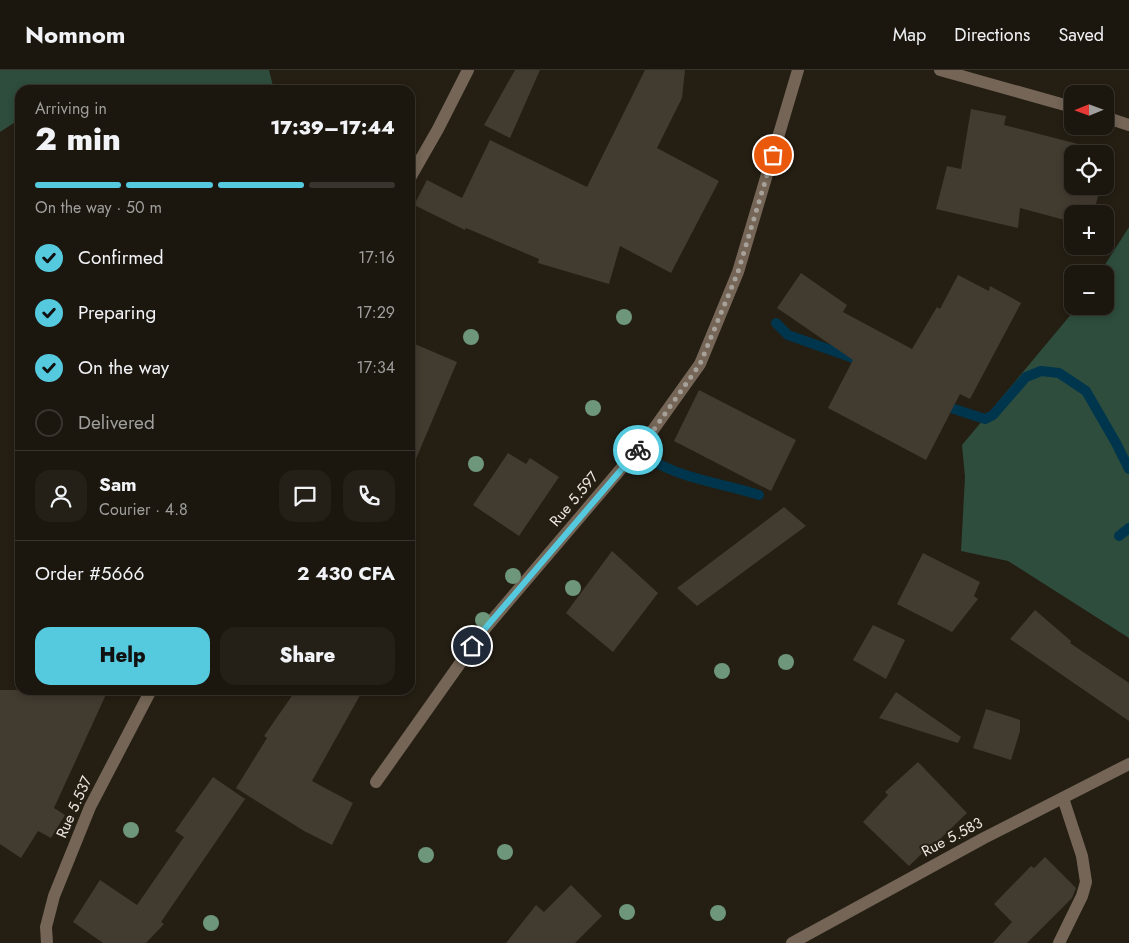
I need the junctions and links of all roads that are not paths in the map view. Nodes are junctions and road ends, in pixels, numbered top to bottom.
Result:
1 (468, 70) edge
2 (798, 70) edge
3 (940, 70) edge
4 (1064, 105) edge
5 (1114, 120) edge
6 (1129, 125) edge
7 (415, 169) edge
8 (147, 695) edge
9 (1129, 764) edge
10 (376, 782) dead end
11 (1062, 798) junction
12 (46, 943) edge
13 (792, 943) edge
14 (1059, 943) edge

1 - 7 street
2 - 10 street, Rue 5.597
3 - 4 street
5 - 6 street
8 - 12 street, Rue 5.537
9 - 11 street, Rue 5.583
11 - 13 street, Rue 5.583
11 - 14 street

